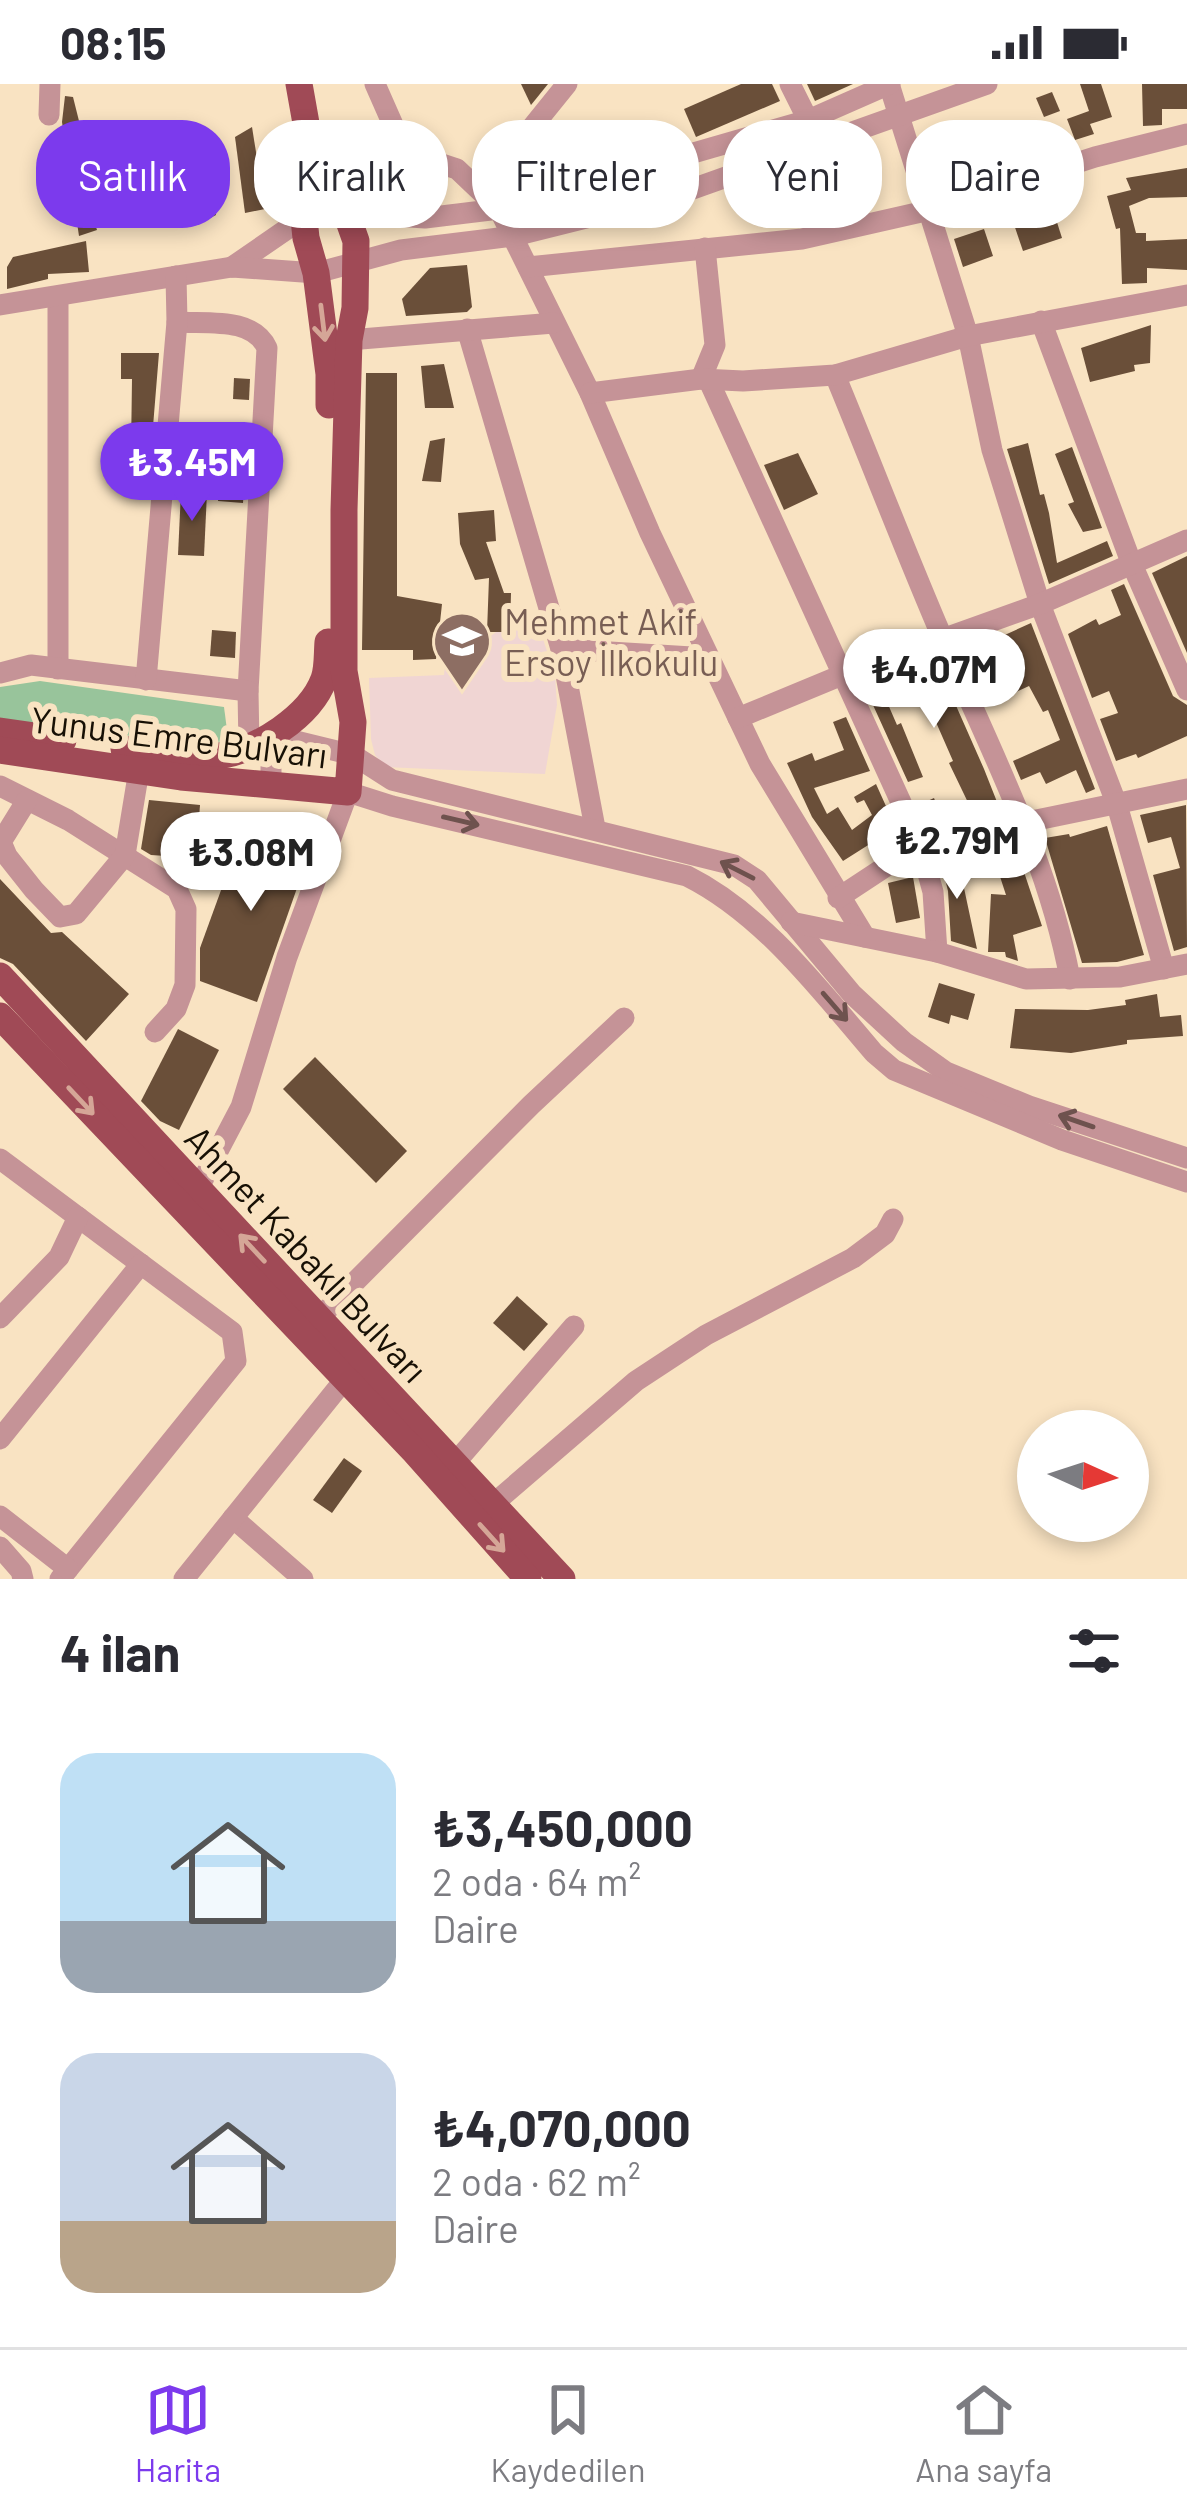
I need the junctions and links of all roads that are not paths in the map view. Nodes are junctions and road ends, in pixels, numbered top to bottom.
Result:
1 (50, 84) edge
2 (283, 84) edge
3 (299, 84) edge
4 (375, 84) edge
5 (567, 84) edge
6 (790, 84) edge
7 (890, 84) edge
8 (988, 84) edge
9 (50, 115) dead end
10 (902, 117) junction
11 (808, 119) junction
12 (291, 120) edge
13 (305, 120) edge
14 (538, 120) edge
15 (906, 130) edge
16 (1187, 134) edge
17 (699, 151) edge
18 (1084, 161) edge
19 (472, 183) edge
20 (906, 215) edge
21 (289, 228) edge
22 (306, 228) edge
23 (351, 228) edge
24 (510, 228) edge
25 (935, 228) edge
26 (514, 236) junction
27 (705, 248) junction
28 (354, 265) junction
29 (232, 267) junction
30 (528, 267) junction
31 (316, 273) junction
32 (176, 276) junction
33 (1187, 295) edge
34 (58, 296) junction
35 (0, 305) edge
36 (1041, 321) junction
37 (177, 322) junction
38 (554, 323) junction
39 (466, 329) junction
40 (968, 336) junction
41 (349, 340) junction
42 (835, 375) junction
43 (705, 379) junction
44 (590, 393) junction
45 (1187, 540) edge
46 (1131, 562) junction
47 (1040, 604) junction
48 (942, 638) junction
49 (561, 649) junction
50 (708, 658) junction
51 (58, 669) junction
52 (0, 673) edge
53 (842, 675) junction
54 (146, 680) junction
55 (1187, 690) edge
56 (248, 691) junction
57 (738, 718) junction
58 (0, 731) edge
59 (260, 741) junction
60 (0, 751) edge
61 (353, 755) junction
62 (139, 770) junction
63 (271, 785) junction
64 (1, 786) edge
65 (1187, 788) edge
66 (348, 792) junction
67 (27, 800) junction
68 (1117, 805) junction
69 (1024, 821) junction
70 (595, 828) junction
71 (920, 844) junction
72 (125, 854) junction
73 (838, 898) junction
74 (791, 922) junction
75 (865, 937) junction
76 (937, 952) junction
77 (1187, 964) edge
78 (1164, 969) junction
79 (0, 976) edge
80 (1070, 979) junction
81 (0, 1016) edge
82 (624, 1018) dead end
83 (155, 1032) dead end
84 (1187, 1158) edge
85 (0, 1159) edge
86 (1187, 1182) edge
87 (197, 1189) junction
88 (78, 1217) junction
89 (893, 1219) dead end
90 (141, 1264) junction
91 (0, 1318) edge
92 (318, 1318) junction
93 (574, 1326) dead end
94 (345, 1379) junction
95 (0, 1439) edge
96 (454, 1464) junction
97 (492, 1504) junction
98 (0, 1516) edge
99 (233, 1518) junction
100 (0, 1547) edge
101 (64, 1574) edge
102 (23, 1579) edge
103 (184, 1579) edge
104 (303, 1579) edge
105 (528, 1579) edge
106 (562, 1579) edge

1 - 9 street
2 - 12 main road, Yunus Emre Bulvarı
3 - 13 main road, Yunus Emre Bulvarı
4 - 19 street
5 - 14 street
6 - 11 street
7 - 10 street
7 - 11 street
8 - 10 street
10 - 15 street
10 - 26 street
11 - 17 street
16 - 18 street
20 - 27 street
21 - 29 street
22 - 31 main road, Yunus Emre Bulvarı
23 - 28 main road, Yunus Emre Bulvarı
24 - 26 street
25 - 40 street
26 - 28 street
26 - 30 street
27 - 30 street
27 - 43 street
28 - 31 street
28 - 41 main road, Yunus Emre Bulvarı
29 - 31 street
29 - 32 street
30 - 38 street
31 -> 59 main road, Yunus Emre Bulvarı
32 - 34 street
32 - 37 street
33 - 36 street
34 - 35 street
34 - 51 street
36 - 40 street
36 - 46 street
37 - 54 street
37 - 56 street
38 - 39 street
38 - 44 street
39 - 41 street
39 - 49 street
40 - 42 street
40 - 47 street
41 - 61 main road, Yunus Emre Bulvarı
42 - 43 street
42 - 48 street
43 - 44 street
43 - 53 street
44 - 50 street
45 - 46 street
46 - 47 street
46 - 55 street
47 - 48 street
47 - 68 street
48 - 53 street
48 - 69 street
49 - 50 street
49 - 70 street
50 - 57 street
51 - 52 street
51 - 54 street
53 - 57 street
53 - 71 street
54 - 56 street
56 - 59 street
57 - 73 street
58 - 59 main road, Yunus Emre Bulvarı
59 - 61 street
59 - 63 street
60 - 62 main road, Yunus Emre Bulvarı
61 - 66 main road, Yunus Emre Bulvarı
61 - 70 street
62 - 63 main road, Yunus Emre Bulvarı
62 - 72 street
63 - 66 main road, Yunus Emre Bulvarı
64 - 67 street
65 - 68 street
66 -> 86 street
66 - 87 street
67 - 72 street
67 - 72 street
68 - 69 street
68 - 78 street
69 - 71 street
69 - 80 street
74 -> 70 street
71 - 73 street
71 - 76 street
72 - 83 street
73 - 75 street
74 - 75 street
84 -> 74 street
75 - 76 street
76 - 80 street
77 - 78 street
78 - 80 street
79 - 87 main road, Ahmet Kabaklı Bulvarı
81 -> 94 main road, Ahmet Kabaklı Bulvarı
82 - 92 street
85 - 88 street
92 -> 87 main road, Ahmet Kabaklı Bulvarı
88 - 90 street
88 - 91 street
89 - 97 street
90 - 95 street
90 - 101 street
92 - 96 main road, Ahmet Kabaklı Bulvarı
93 - 96 street
94 - 99 street
94 -> 105 main road, Ahmet Kabaklı Bulvarı
96 - 97 main road, Ahmet Kabaklı Bulvarı
97 - 106 main road, Ahmet Kabaklı Bulvarı
98 - 101 street
99 - 103 street
99 - 104 street
100 - 102 street

